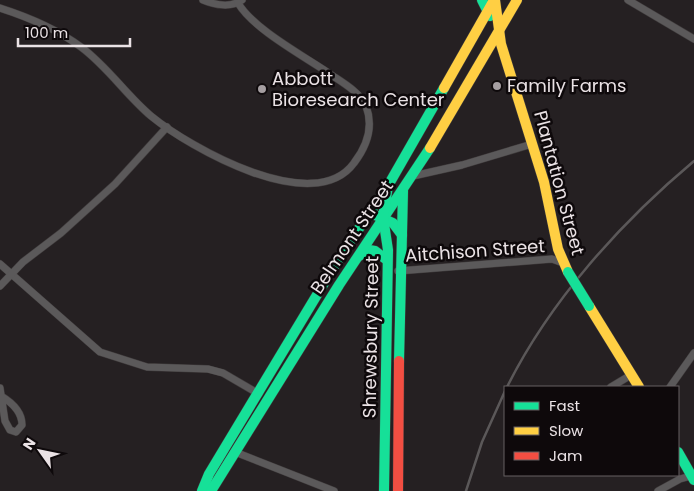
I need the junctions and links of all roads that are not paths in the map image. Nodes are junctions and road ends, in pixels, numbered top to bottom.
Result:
1 (203, 0) edge
2 (482, 0) edge
3 (494, 0) edge
4 (517, 0) edge
5 (628, 0) edge
6 (240, 1) edge
7 (0, 8) edge
8 (487, 11) junction
9 (498, 30) junction
10 (694, 40) edge
11 (167, 127) junction
12 (532, 144) junction
13 (413, 176) junction
14 (389, 184) junction
15 (403, 191) junction
16 (367, 215) junction
17 (383, 217) junction
18 (402, 235) junction
19 (357, 258) junction
20 (0, 264) edge
21 (387, 265) junction
22 (566, 267) junction
23 (400, 271) junction
24 (11, 274) junction
25 (0, 286) edge
26 (694, 353) edge
27 (631, 375) junction
28 (613, 386) edge
29 (638, 386) edge
30 (671, 386) edge
31 (1, 392) edge
32 (257, 393) junction
33 (267, 400) junction
34 (235, 452) junction
35 (679, 454) edge
36 (693, 477) edge
37 (202, 491) edge
38 (212, 491) edge
39 (334, 491) edge
40 (384, 491) edge
41 (398, 491) edge
42 (658, 491) edge

1 - 6 street
2 - 8 main road, Plantation Street
3 - 8 main road, Belmont Street
3 - 9 main road, Plantation Street
4 - 9 main road, Belmont Street
5 - 10 street
6 - 11 street
7 - 11 street
8 - 9 main road, Plantation Street
8 - 14 main road, Belmont Street
9 - 12 main road, Plantation Street
9 - 13 main road, Belmont Street
11 - 24 street
12 - 13 street
12 - 22 main road, Plantation Street
13 - 15 main road, Belmont Street
14 - 16 main road, Belmont Street
14 - 17 main road, Shrewsbury Street
15 - 17 main road, Belmont Street
15 - 18 main road, Shrewsbury Street
16 - 17 main road
16 - 32 main road, Belmont Street
17 - 18 main road
17 - 19 main road, Belmont Street
17 - 21 main road, Shrewsbury Street
18 - 23 main road, Shrewsbury Street
19 - 21 main road
19 - 33 main road, Belmont Street
20 - 24 street
21 - 23 street, Aitchison Street
21 - 40 main road, Shrewsbury Street
22 - 23 street, Aitchison Street
22 - 27 main road, Plantation Street, bridge
23 - 41 main road, Shrewsbury Street
24 - 25 street
24 - 32 street
26 - 30 street
27 - 28 street
27 - 29 main road, Plantation Street
31 - 31 street
32 - 33 street
32 - 37 main road, Belmont Street
33 - 34 main road, Belmont Street
34 - 38 main road, Belmont Street
34 - 39 street
35 - 36 main road
36 - 42 street

